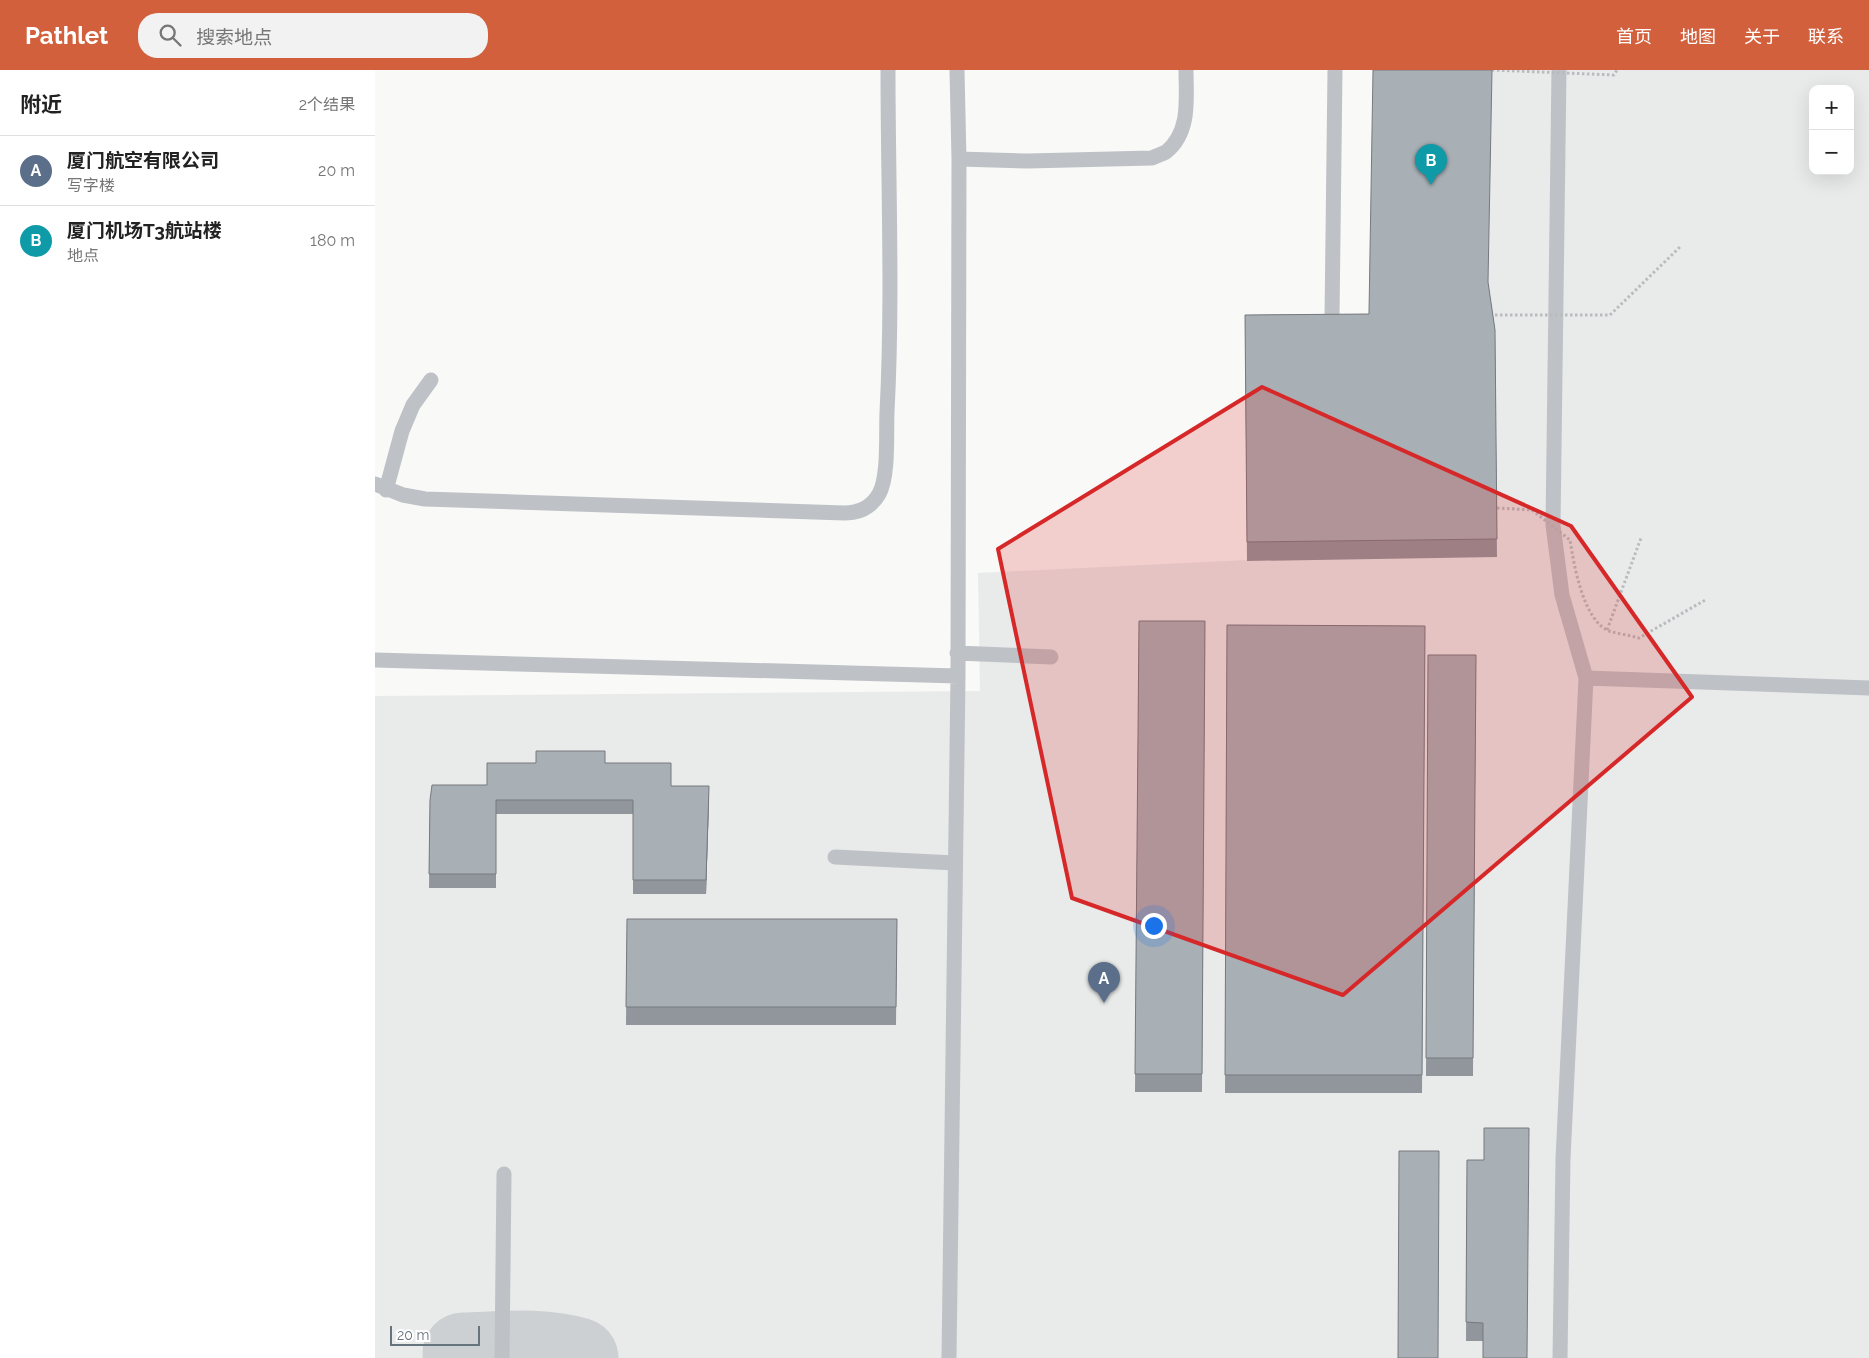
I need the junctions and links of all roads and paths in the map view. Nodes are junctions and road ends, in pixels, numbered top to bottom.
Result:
1 (888, 70) edge
2 (957, 70) edge
3 (1186, 70) edge
4 (1335, 70) edge
5 (1492, 70) edge
6 (1559, 70) edge
7 (1617, 70) edge
8 (959, 159) junction
9 (1681, 246) dead end
10 (1490, 315) edge
11 (1332, 318) edge
12 (431, 380) dead end
13 (381, 487) edge
14 (1497, 508) edge
15 (1641, 538) dead end
16 (1707, 599) dead end
17 (1607, 630) junction
18 (957, 653) junction
19 (1051, 657) dead end
20 (375, 660) edge
21 (958, 676) junction
22 (1585, 678) junction
23 (1869, 688) edge
24 (835, 857) dead end
25 (955, 863) junction
26 (504, 1174) dead end
27 (503, 1358) edge
28 (949, 1358) edge
29 (1560, 1358) edge

1 - 13 lane
2 - 8 lane
3 - 8 lane
4 - 11 lane
5 - 7 path, bridge
6 - 22 lane
8 - 18 lane
9 - 10 path, bridge
12 - 13 lane
14 - 17 path, bridge
15 - 17 path
16 - 17 path, bridge
18 - 19 lane
18 - 21 lane
20 - 21 lane
21 - 25 lane
22 - 23 lane
22 - 29 lane
24 - 25 lane
25 - 28 lane
26 - 27 lane

